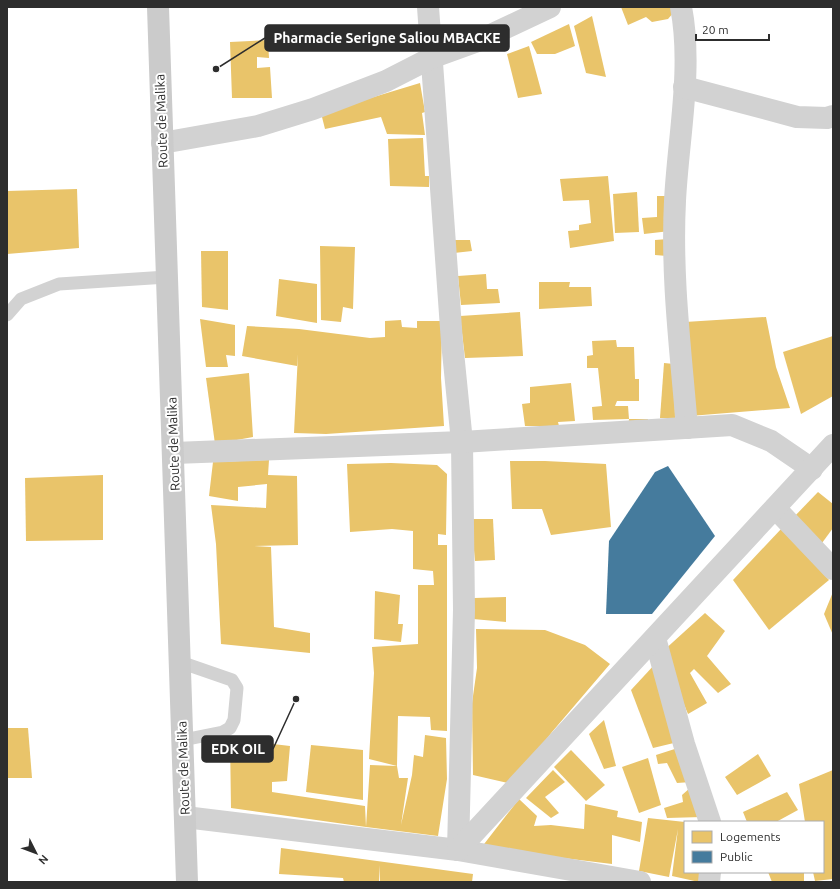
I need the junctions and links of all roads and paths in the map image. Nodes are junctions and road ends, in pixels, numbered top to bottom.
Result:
1 (158, 7) edge
2 (428, 7) edge
3 (550, 7) edge
4 (681, 7) edge
5 (431, 58) junction
6 (684, 87) junction
7 (833, 116) edge
8 (162, 144) junction
9 (167, 277) junction
10 (7, 315) edge
11 (687, 428) junction
12 (462, 442) junction
13 (833, 445) edge
14 (174, 453) junction
15 (812, 469) junction
16 (775, 508) junction
17 (833, 569) edge
18 (655, 638) junction
19 (180, 662) junction
20 (183, 740) junction
21 (185, 818) junction
22 (710, 821) edge
23 (458, 850) junction
24 (187, 882) edge
25 (640, 882) edge

1 - 8 main road, Route de Malika
2 - 5 street
3 - 5 street
4 - 6 street
5 - 8 street
5 - 12 street
6 - 7 street
6 - 11 street
8 - 9 main road, Route de Malika
9 - 10 lane
9 - 14 main road, Route de Malika
11 - 12 street
11 - 15 street
12 - 14 street
12 - 23 street
13 - 15 street
14 - 19 main road, Route de Malika
15 - 16 street
16 - 17 street
16 - 18 street
18 - 22 street
18 - 23 street
19 - 20 main road, Route de Malika
19 - 20 lane
20 - 21 main road, Route de Malika
21 - 23 street
21 - 24 main road, Route de Malika
23 - 25 street

